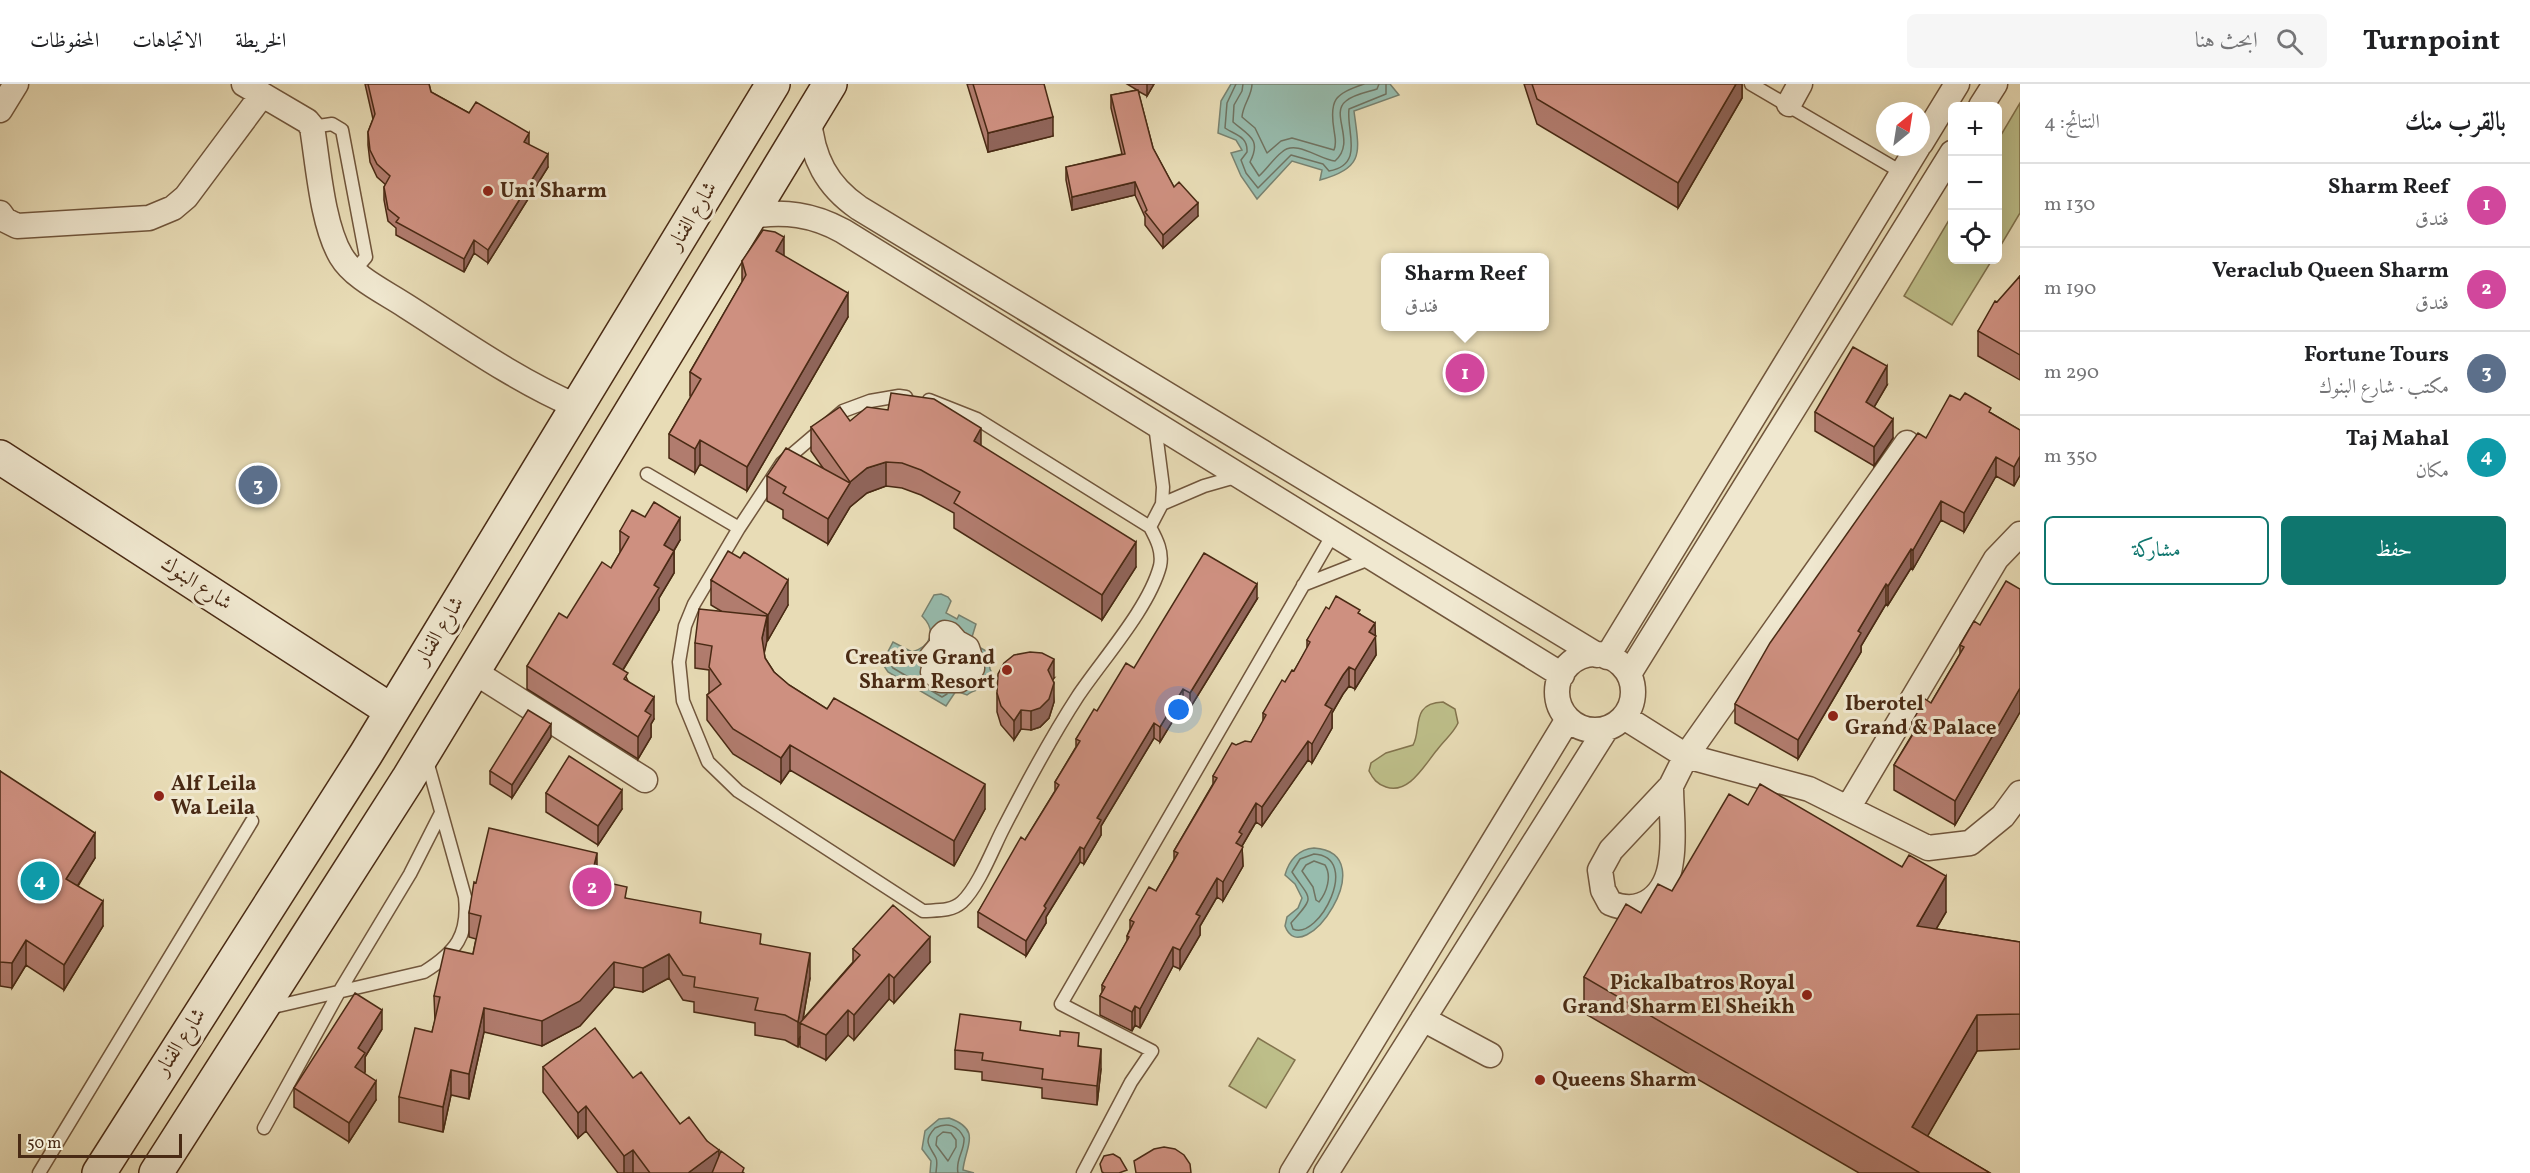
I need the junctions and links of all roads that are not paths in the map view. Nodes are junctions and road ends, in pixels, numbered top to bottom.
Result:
1 (16, 84) edge
2 (773, 84) edge
3 (830, 84) edge
4 (1751, 84) edge
5 (1957, 84) edge
6 (1995, 84) edge
7 (253, 90) edge
8 (1794, 94) edge
9 (1984, 102) edge
10 (0, 110) edge
11 (809, 118) junction
12 (1930, 128) edge
13 (1913, 156) edge
14 (1951, 156) edge
15 (1903, 173) junction
16 (750, 216) junction
17 (2, 220) edge
18 (576, 406) junction
19 (1155, 424) junction
20 (1907, 443) dead end
21 (0, 457) edge
22 (647, 474) dead end
23 (1239, 476) junction
24 (1162, 504) junction
25 (1150, 527) junction
26 (739, 528) junction
27 (1333, 534) junction
28 (2020, 534) edge
29 (1372, 558) junction
30 (1303, 585) junction
31 (1602, 656) junction
32 (473, 671) junction
33 (1629, 674) junction
34 (1562, 675) junction
35 (392, 711) junction
36 (1568, 718) junction
37 (1615, 723) junction
38 (426, 749) junction
39 (1686, 756) junction
40 (645, 780) dead end
41 (1671, 786) junction
42 (2020, 793) edge
43 (1848, 808) junction
44 (441, 813) junction
45 (252, 821) dead end
46 (339, 992) junction
47 (262, 1009) junction
48 (1423, 1018) junction
49 (1490, 1055) dead end
50 (264, 1128) dead end
51 (115, 1145) junction
52 (39, 1173) edge
53 (99, 1173) edge
54 (137, 1173) edge
55 (156, 1173) edge
56 (1083, 1173) edge
57 (1292, 1173) edge
58 (1326, 1173) edge

1 - 10 street
2 - 18 main road, شارع الفنار
3 - 11 main road
4 - 8 lane
5 - 12 street
6 - 9 street
7 - 17 street
7 - 18 street
8 - 15 lane
11 - 16 main road
11 - 31 street
13 - 15 street
14 - 33 street
15 - 31 street
16 - 19 street
16 - 32 main road
18 - 35 main road, شارع الفنار
19 - 23 street
19 - 24 lane
20 - 39 street
21 - 35 main road, شارع البنوك
22 - 26 lane
23 - 24 lane
23 - 27 street
24 - 25 lane
25 - 26 lane
25 - 26 lane
27 - 29 street
27 - 30 lane
28 - 43 street
29 - 30 lane
29 - 34 street
30 - 56 lane
31 - 33 street
31 - 34 street
32 - 38 main road
32 - 40 street
33 - 37 street
34 - 36 street
35 - 51 main road, شارع الفنار
36 - 37 street
36 - 57 street
37 - 39 street
37 - 48 street
38 - 44 lane
38 - 47 main road
39 - 41 street
39 - 43 street
41 - 41 street
42 - 43 street
44 - 46 lane
44 - 46 lane
45 - 52 lane
46 - 47 lane
46 - 50 lane
47 - 55 main road
48 - 49 street
48 - 58 street
51 - 53 main road, شارع الفنار
51 - 54 main road

